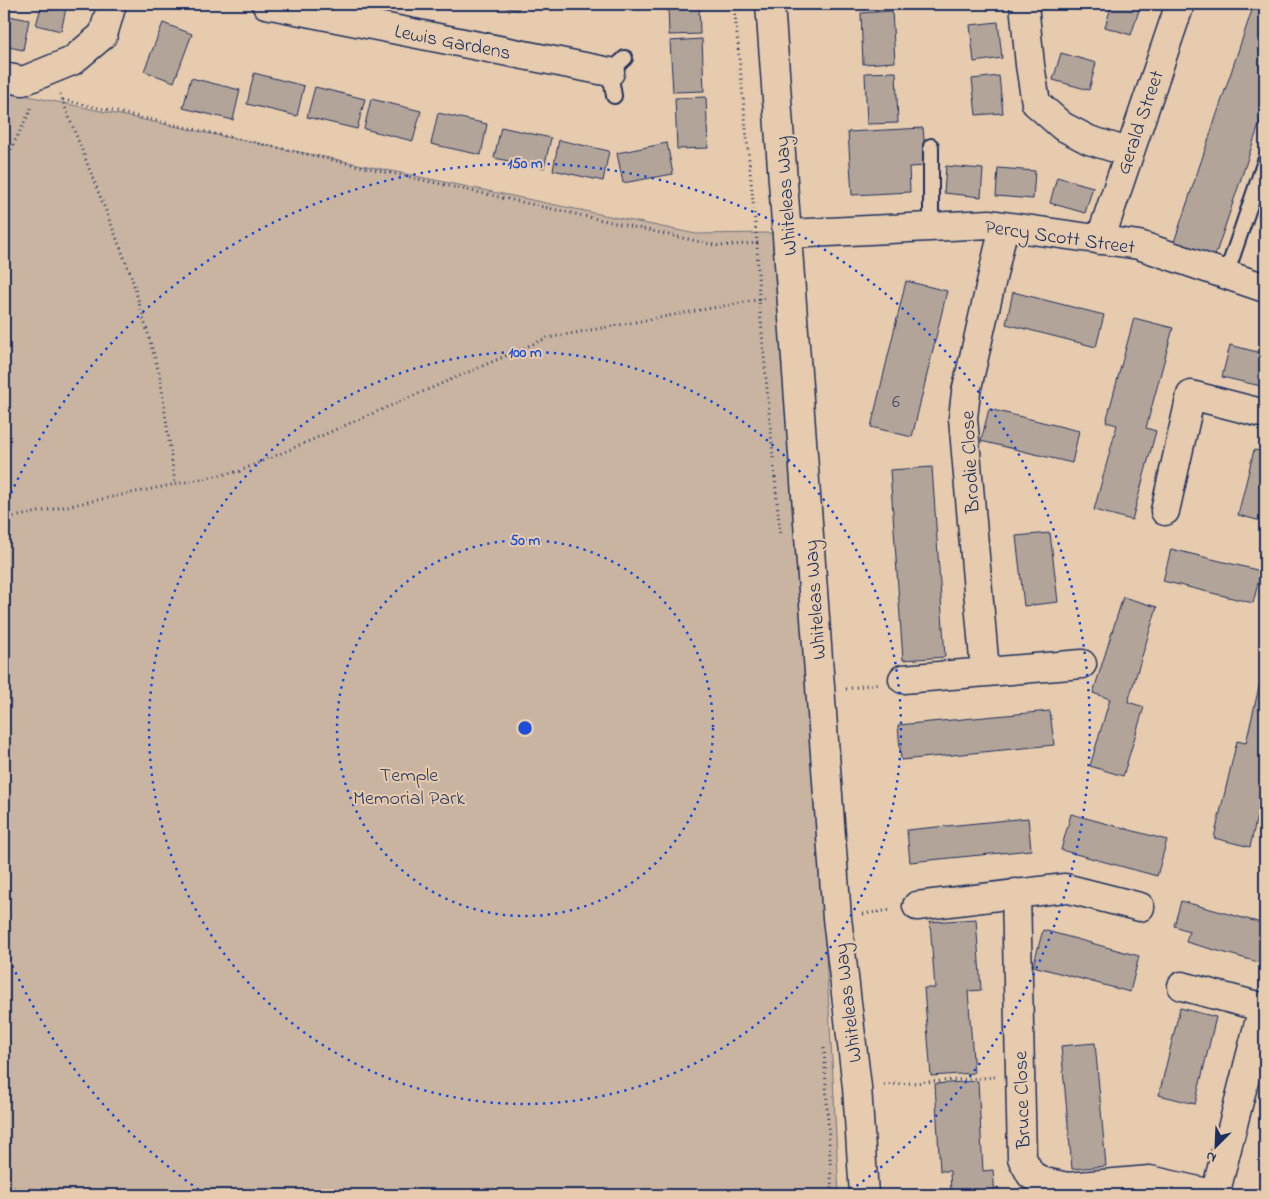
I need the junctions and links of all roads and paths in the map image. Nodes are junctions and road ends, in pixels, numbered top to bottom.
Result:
1 (112, 4) edge
2 (266, 4) edge
3 (770, 4) edge
4 (1024, 4) edge
5 (1180, 4) edge
6 (51, 70) junction
7 (616, 75) dead end
8 (4, 77) edge
9 (63, 100) junction
10 (932, 146) dead end
11 (1128, 152) junction
12 (1265, 161) edge
13 (4, 163) edge
14 (1004, 226) junction
15 (931, 227) junction
16 (788, 237) junction
17 (1100, 240) junction
18 (1226, 275) junction
19 (1265, 288) edge
20 (792, 293) junction
21 (1265, 414) edge
22 (175, 484) junction
23 (1165, 511) dead end
24 (4, 519) edge
25 (1082, 664) dead end
26 (985, 672) junction
27 (903, 678) joint
28 (821, 694) junction
29 (1016, 893) junction
30 (917, 906) joint
31 (1140, 907) dead end
32 (837, 918) junction
33 (1182, 986) dead end
34 (1264, 1007) edge
35 (1020, 1075) junction
36 (857, 1087) junction
37 (4, 1187) edge
38 (89, 1195) edge
39 (864, 1195) edge
40 (1216, 1195) edge

1 - 6 street
2 - 7 street, Lewis Gardens
3 - 16 street, Whiteleas Way
4 - 11 street
5 - 11 street, Gerald Street
6 - 8 street
6 - 9 path
6 - 13 path
9 - 16 path
9 - 22 path
10 - 15 lane
11 - 17 street, Gerald Street
12 - 18 lane
14 - 15 street, Percy Scott Street
14 - 17 street, Percy Scott Street
14 - 26 street, Brodie Close
15 - 16 street, Percy Scott Street
16 - 20 street, Whiteleas Way
17 - 18 street, Percy Scott Street
18 - 19 street, Percy Scott Street
20 - 22 path
20 - 28 street, Whiteleas Way
21 - 23 street
22 - 24 path
25 - 26 street
26 - 27 street
27 - 28 path
28 - 32 street, Whiteleas Way
29 - 30 street
29 - 31 street
29 - 35 street, Bruce Close
30 - 32 path
32 - 36 street, Whiteleas Way
33 - 34 street
34 - 40 street
35 - 36 path
35 - 40 street, Bruce Close
36 - 39 street, Whiteleas Way
37 - 38 path

